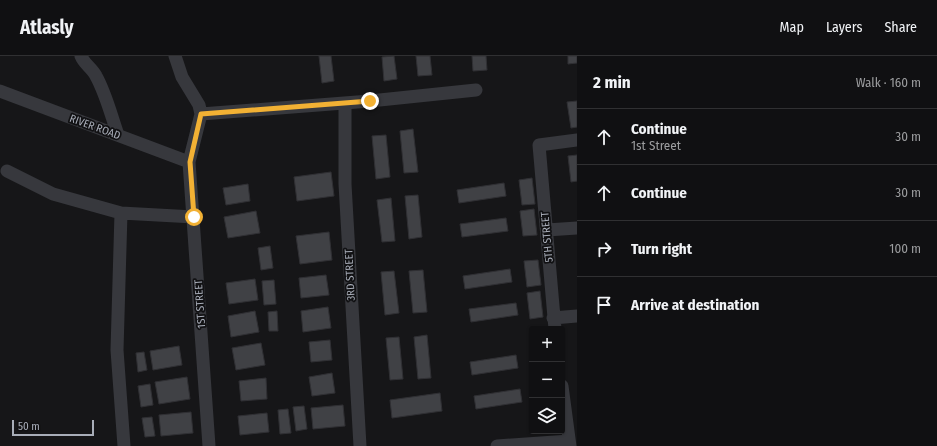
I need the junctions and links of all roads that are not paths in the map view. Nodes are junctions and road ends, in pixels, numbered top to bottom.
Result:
1 (81, 56) edge
2 (175, 56) edge
3 (476, 90) dead end
4 (0, 91) edge
5 (345, 103) junction
6 (201, 114) junction
7 (118, 135) junction
8 (577, 140) edge
9 (190, 162) junction
10 (7, 171) dead end
11 (121, 212) junction
12 (194, 217) junction
13 (577, 228) edge
14 (547, 230) junction
15 (577, 316) edge
16 (554, 323) edge
17 (563, 398) edge
18 (569, 443) edge
19 (124, 446) edge
20 (209, 446) edge
21 (360, 446) edge
22 (497, 446) edge

1 - 7 street
2 - 6 street
3 - 5 street
4 - 7 street, RIVER ROAD
5 - 6 street
5 - 21 street, 3RD STREET
6 - 9 street, 1ST STREET
7 - 9 street, RIVER ROAD
8 - 14 street, 5TH STREET
9 - 12 street, 1ST STREET
10 - 11 street
11 - 12 street
11 - 19 street
12 - 20 street, 1ST STREET
13 - 14 street
14 - 16 street, 5TH STREET
15 - 16 street
17 - 18 street
18 - 22 street

